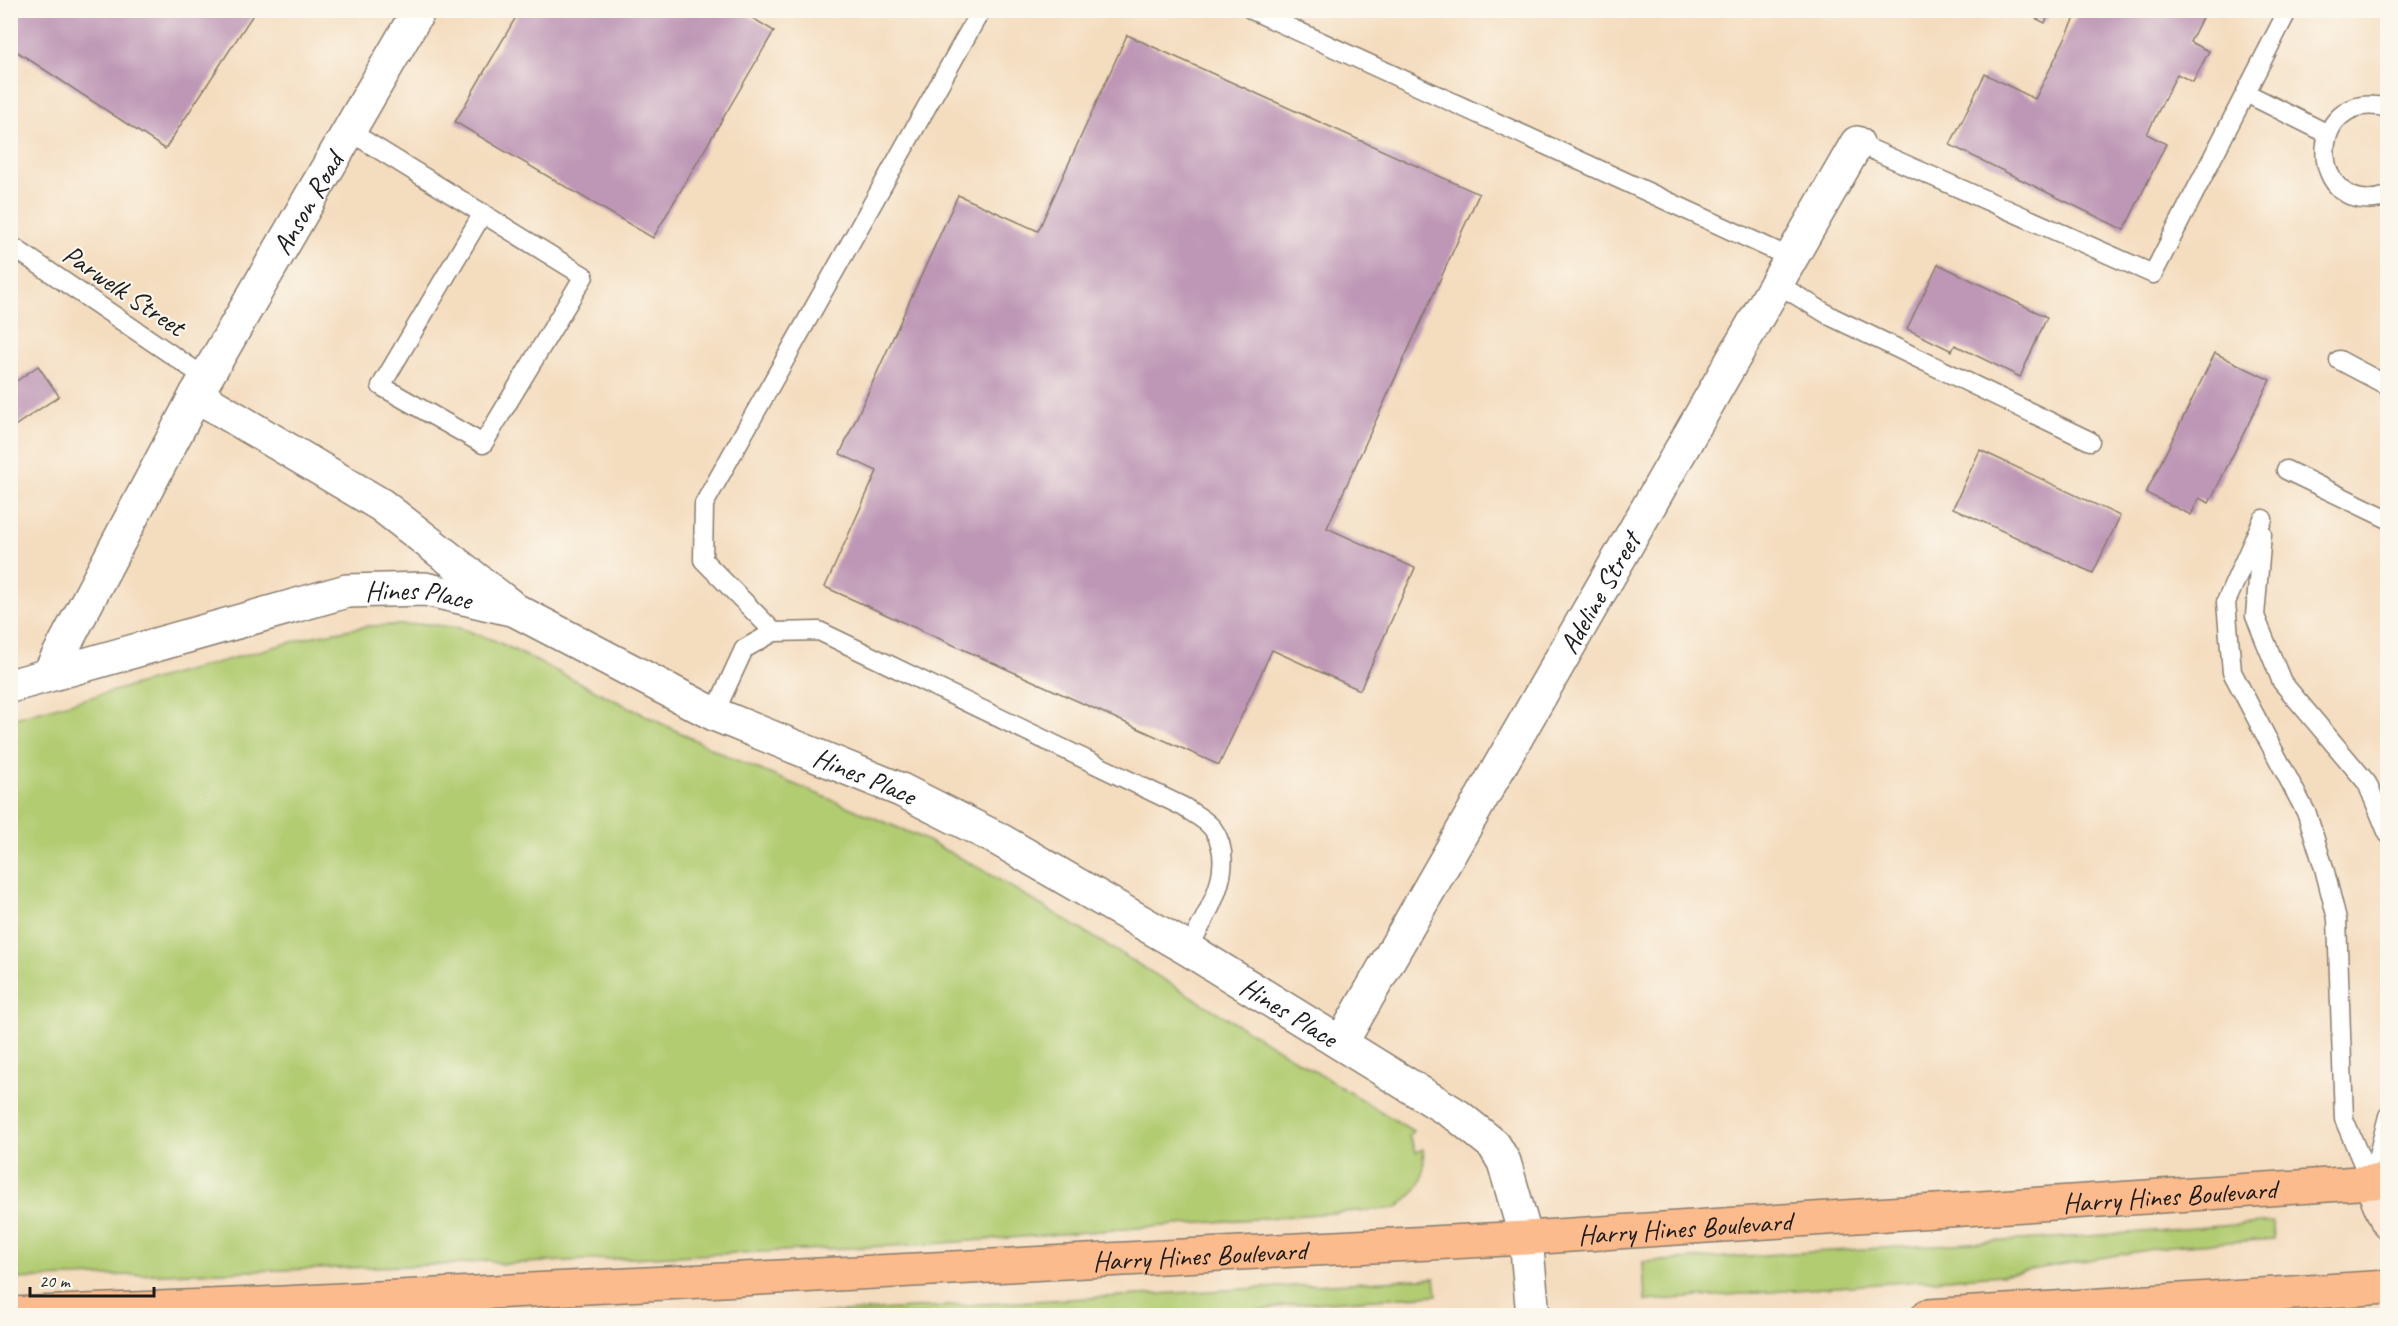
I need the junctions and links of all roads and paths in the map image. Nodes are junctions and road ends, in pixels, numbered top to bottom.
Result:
1 (419, 10) edge
2 (981, 10) edge
3 (1252, 10) edge
4 (2288, 10) edge
5 (2246, 93) junction
6 (2388, 108) edge
7 (349, 132) junction
8 (2328, 134) junction
9 (1857, 143) joint
10 (2388, 196) edge
11 (483, 213) junction
12 (10, 246) edge
13 (1784, 271) junction
14 (2339, 360) dead end
15 (2388, 386) edge
16 (201, 387) junction
17 (2090, 441) dead end
18 (2286, 470) dead end
19 (2388, 519) edge
20 (515, 610) junction
21 (774, 632) junction
22 (49, 674) junction
23 (10, 686) edge
24 (714, 714) junction
25 (2388, 834) edge
26 (1188, 949) junction
27 (1341, 1043) junction
28 (2388, 1116) edge
29 (2379, 1182) edge
30 (2388, 1223) edge
31 (1526, 1238) junction
32 (2388, 1287) edge
33 (10, 1314) edge
34 (1533, 1316) edge
35 (1928, 1316) edge

1 - 7 street, Anson Road
2 - 21 lane
3 - 13 lane
4 - 5 lane
5 - 8 lane
5 - 9 lane
6 - 8 lane
7 - 11 lane
7 - 16 street, Anson Road
8 - 10 lane
9 - 13 street, Adeline Street
11 - 11 lane
12 - 16 lane, Parwelk Street
13 - 17 lane
13 - 27 street, Adeline Street
14 - 15 lane
16 - 20 street
16 - 22 street, Anson Road
18 - 19 lane
20 - 22 street, Hines Place
20 - 24 street, Hines Place
21 - 24 lane
21 - 26 lane
22 - 23 street, Hines Place
24 - 26 street, Hines Place
25 - 29 lane
26 - 27 street, Hines Place
27 - 31 street, Hines Place
28 - 29 lane
29 - 30 street
29 - 31 main road, Harry Hines Boulevard
31 - 33 main road, Harry Hines Boulevard
31 - 34 street, Hines Place
32 - 35 main road

